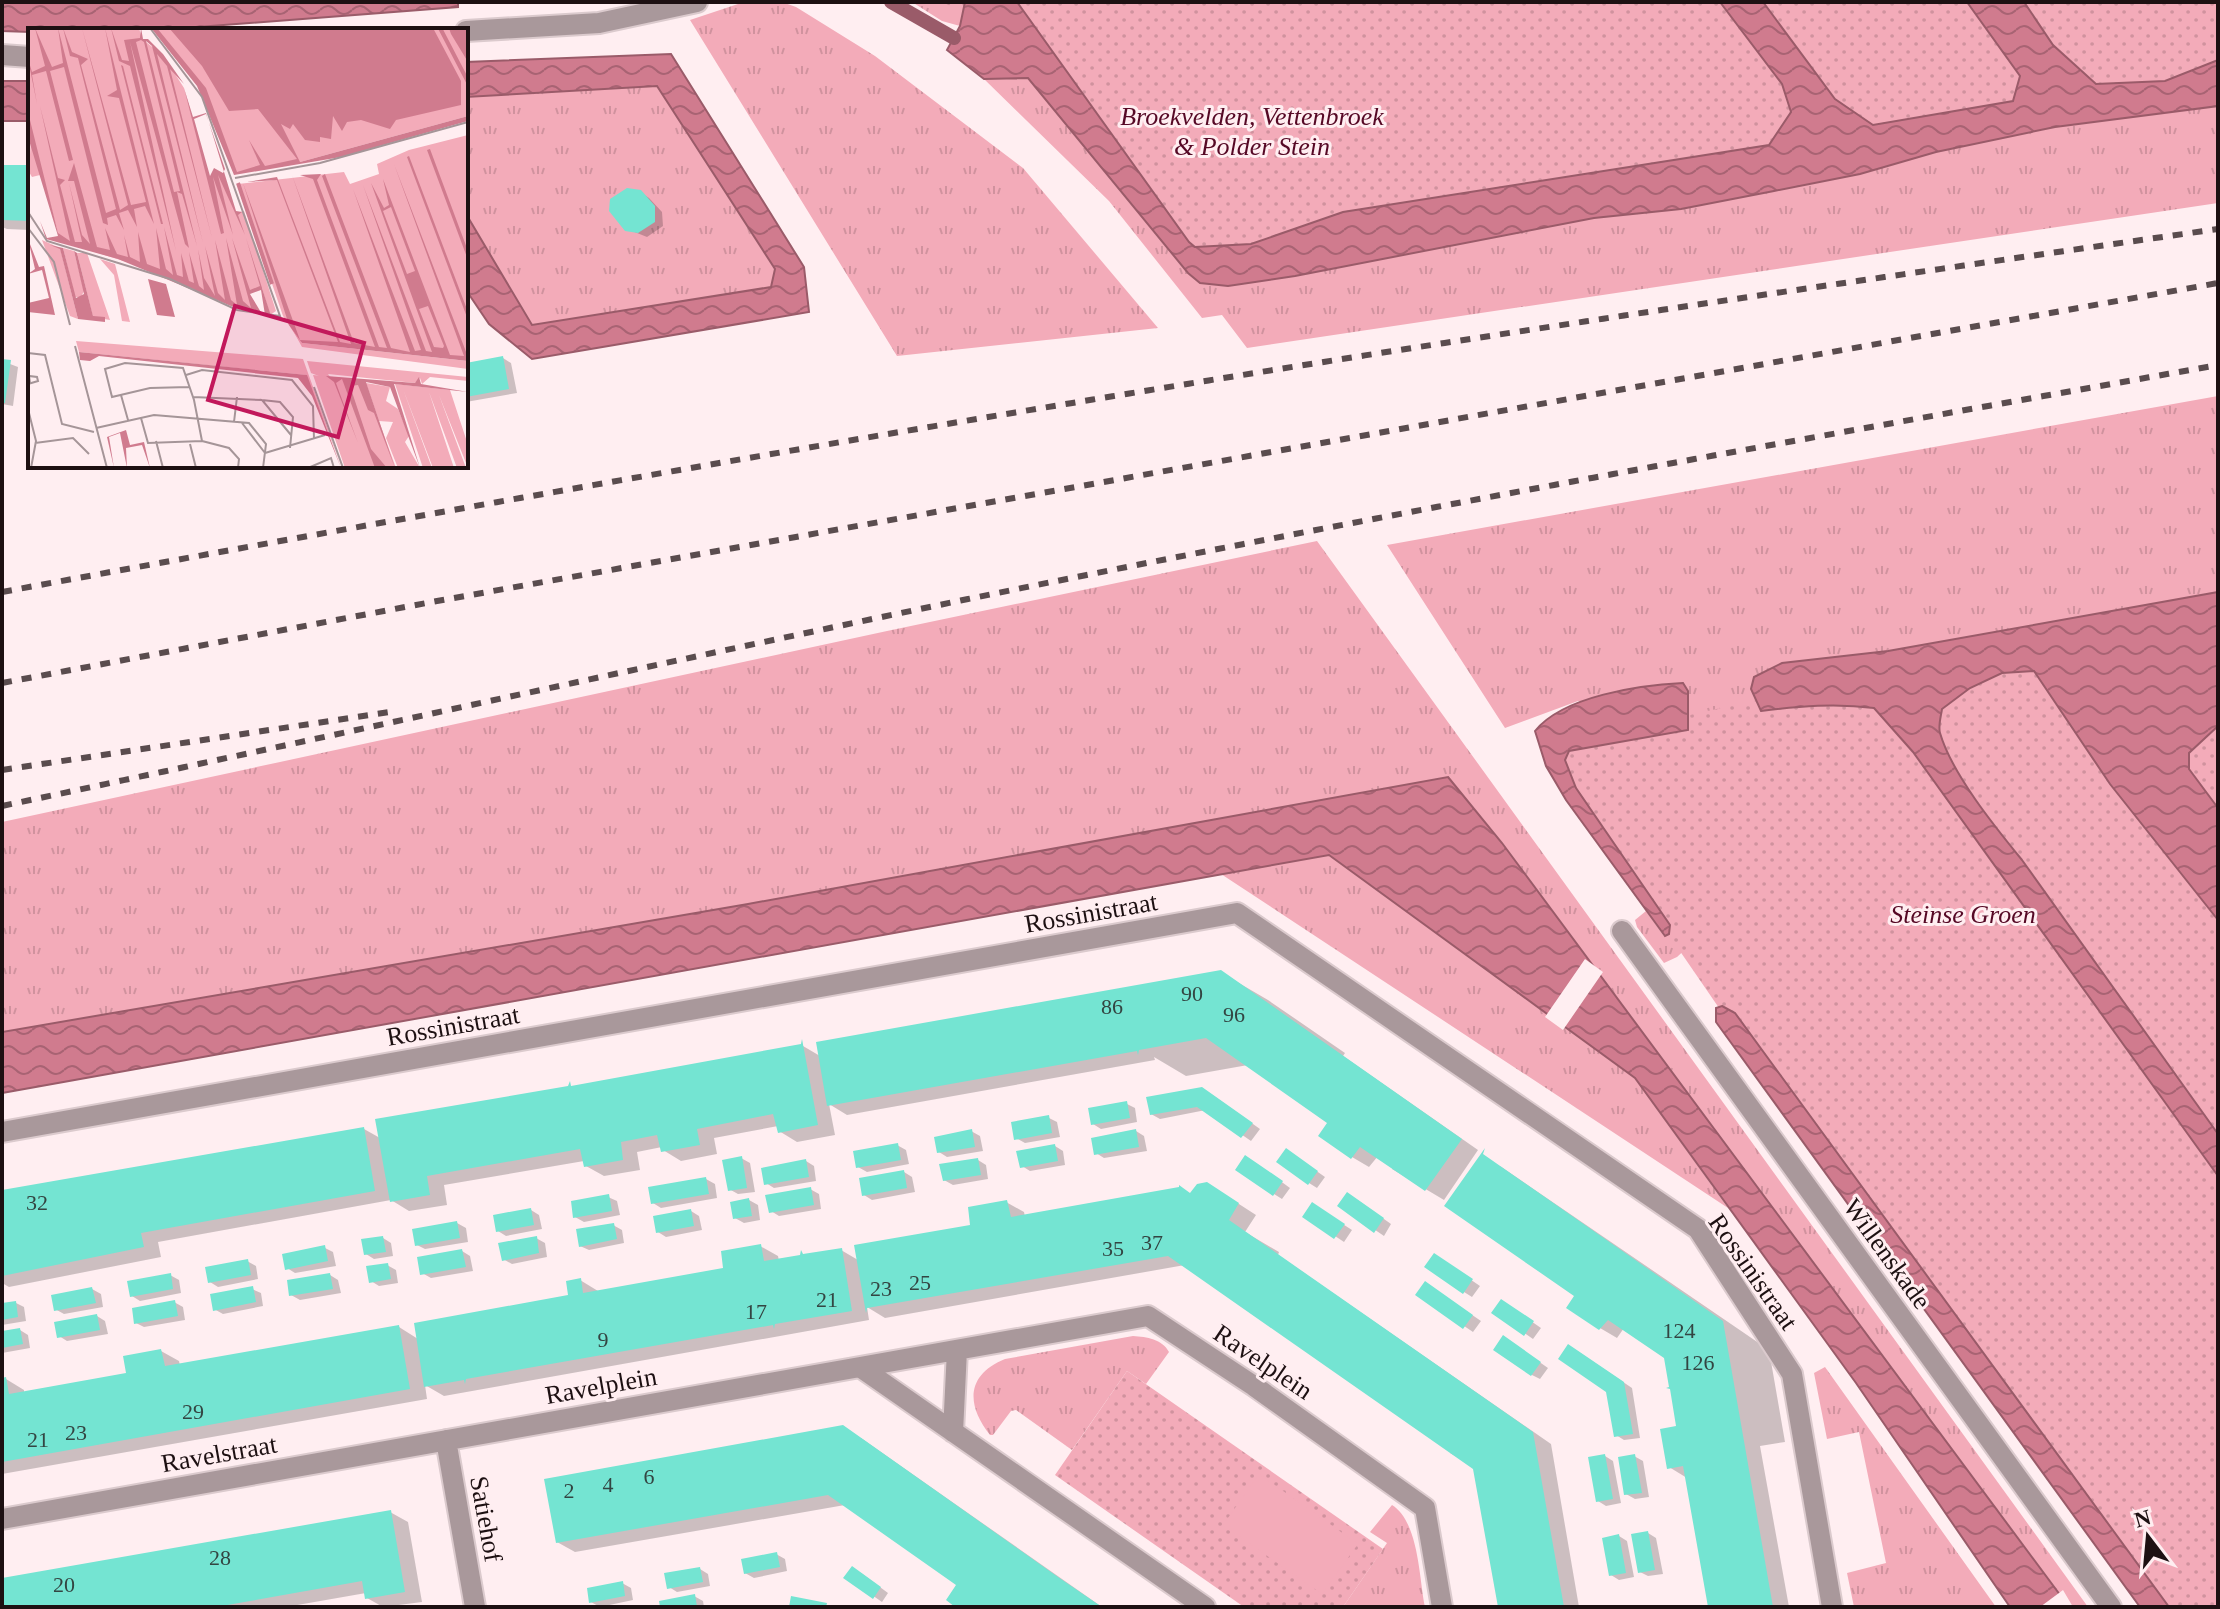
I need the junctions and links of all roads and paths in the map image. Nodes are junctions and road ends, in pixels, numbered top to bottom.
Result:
1 (697, 2) edge
2 (468, 31) edge
3 (2, 55) edge
4 (28, 57) edge
5 (1622, 931) dead end
6 (2, 1132) edge
7 (957, 1350) junction
8 (860, 1367) junction
9 (953, 1432) junction
10 (446, 1440) junction
11 (2, 1519) edge
12 (475, 1607) edge
13 (1205, 1607) edge
14 (1442, 1607) edge
15 (1832, 1607) edge
16 (2111, 1607) edge

1 - 2 street
3 - 4 street
5 - 16 street, Willenskade
6 - 15 street, Rossinistraat
7 - 8 street, Ravelplein
7 - 9 street
7 - 14 street, Ravelplein
8 - 9 street
8 - 10 street, Ravelplein
9 - 13 street
10 - 11 street, Ravelstraat
10 - 12 street, Satiehof

